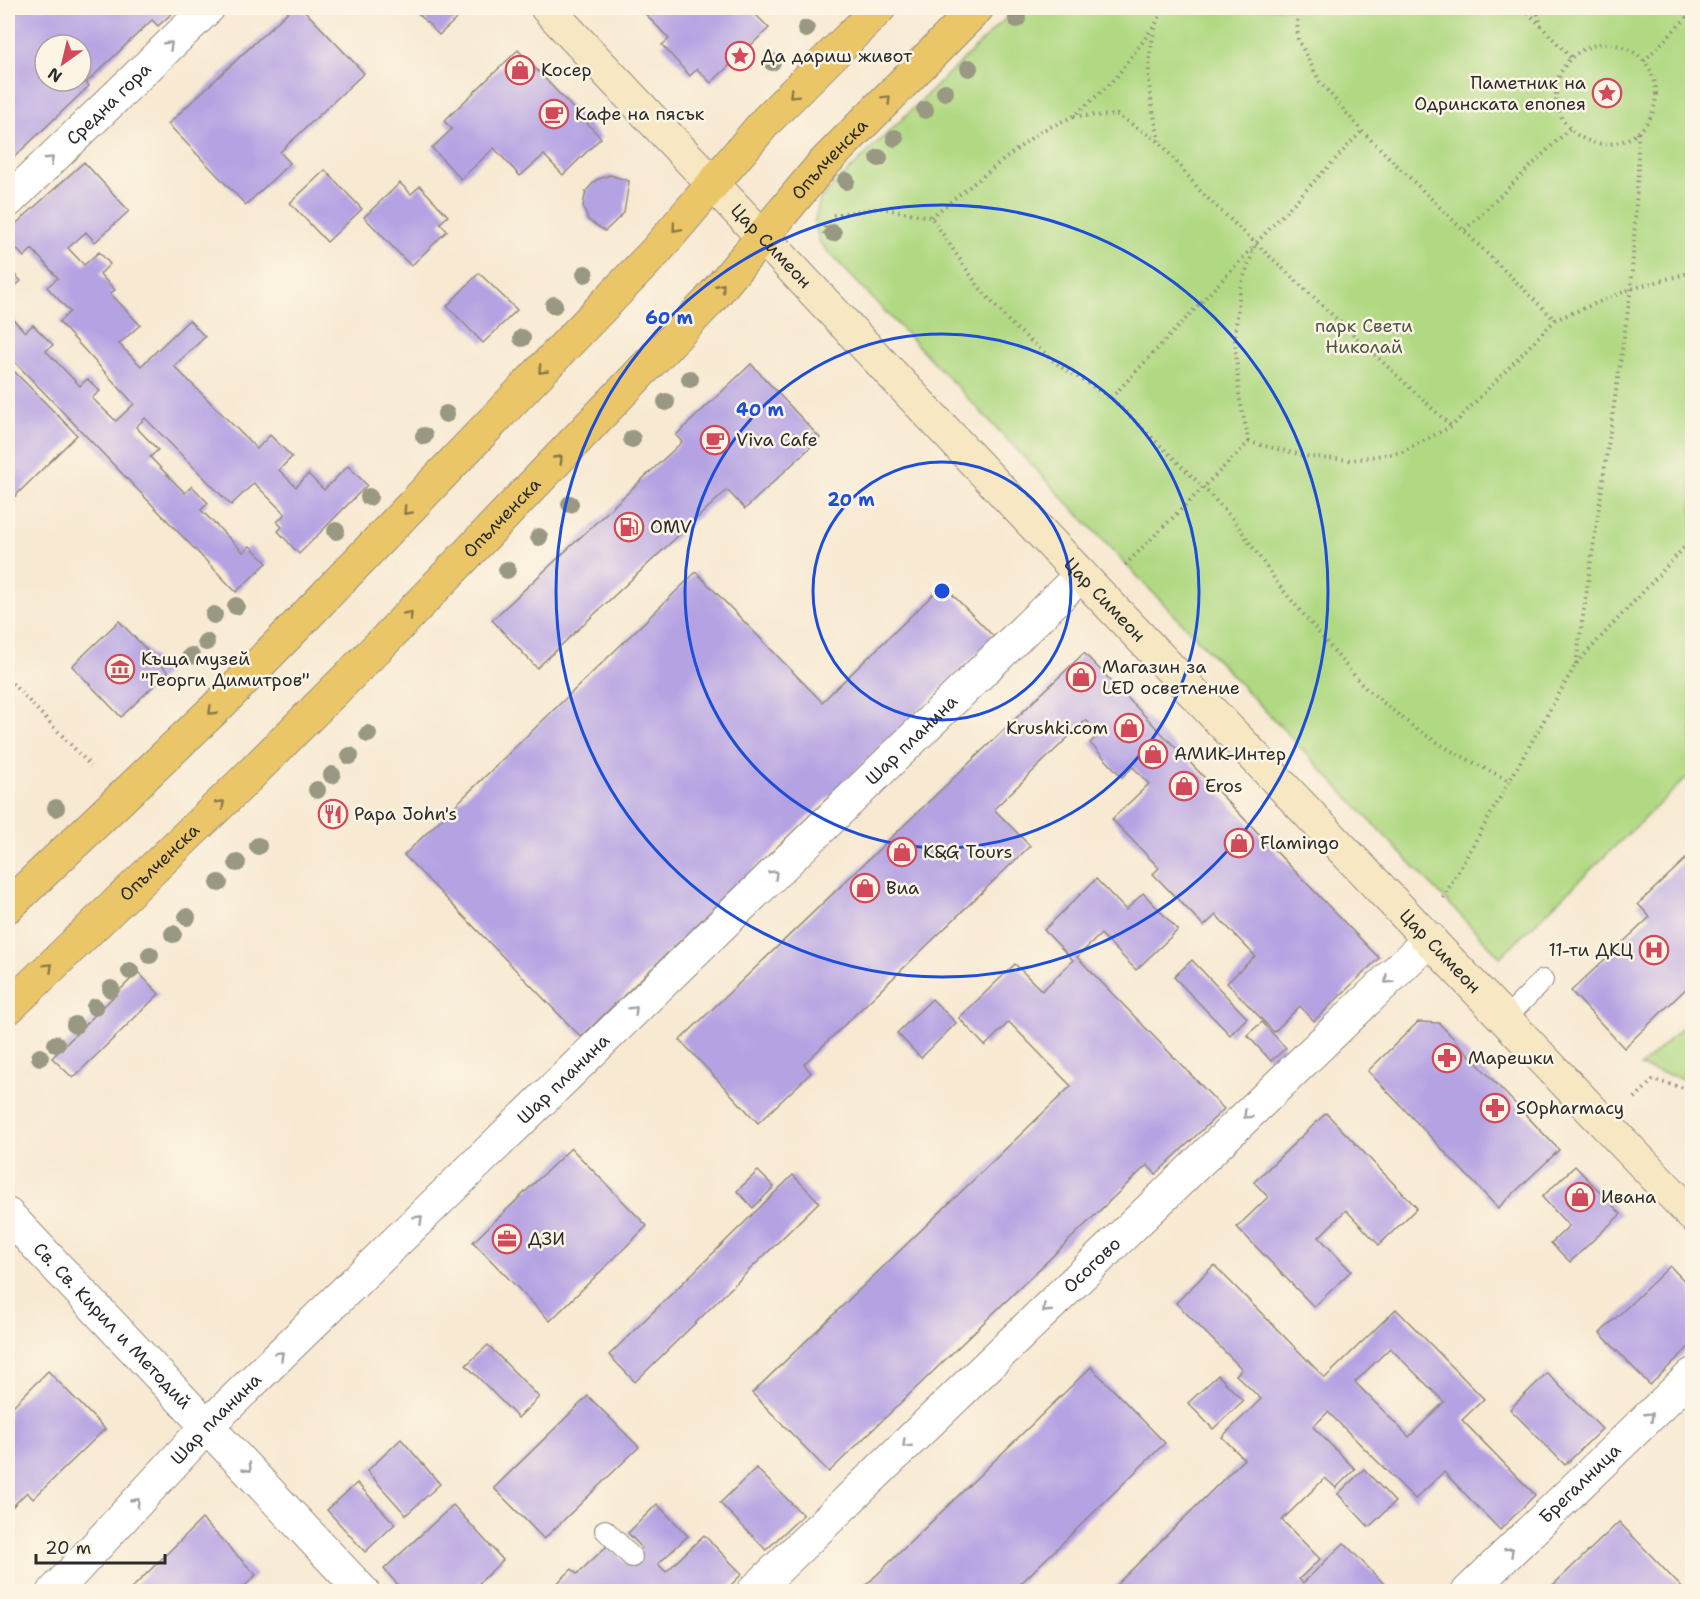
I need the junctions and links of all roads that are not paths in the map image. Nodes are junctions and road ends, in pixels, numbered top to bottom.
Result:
1 (208, 8) edge
2 (547, 8) edge
3 (879, 8) edge
4 (977, 8) edge
5 (713, 184) junction
6 (8, 201) edge
7 (763, 235) junction
8 (1081, 575) junction
9 (8, 906) edge
10 (1430, 939) junction
11 (1543, 980) dead end
12 (8, 1008) edge
13 (1505, 1019) junction
14 (8, 1215) edge
15 (1692, 1215) edge
16 (1692, 1375) edge
17 (208, 1425) junction
18 (605, 1530) dead end
19 (632, 1557) dead end
20 (54, 1592) edge
21 (363, 1592) edge
22 (753, 1592) edge
23 (1468, 1592) edge

6 -> 1 street, Средна гора
2 - 5 street, Цар Симеон
3 -> 5 main road
7 -> 4 main road, Опълченска
5 - 7 street, Цар Симеон
5 -> 9 main road
7 - 8 street, Цар Симеон
12 -> 7 main road, Опълченска
8 - 10 street, Цар Симеон
17 -> 8 street, Шар планина
10 - 13 street, Цар Симеон
10 -> 22 street, Осогово
11 - 13 lane
13 - 15 street, Цар Симеон
14 - 17 street, Св. Св. Кирил и Методий
23 -> 16 street, Брегалница
20 -> 17 street, Шар планина
17 -> 21 street, Св. Св. Кирил и Методий
18 - 19 lane

